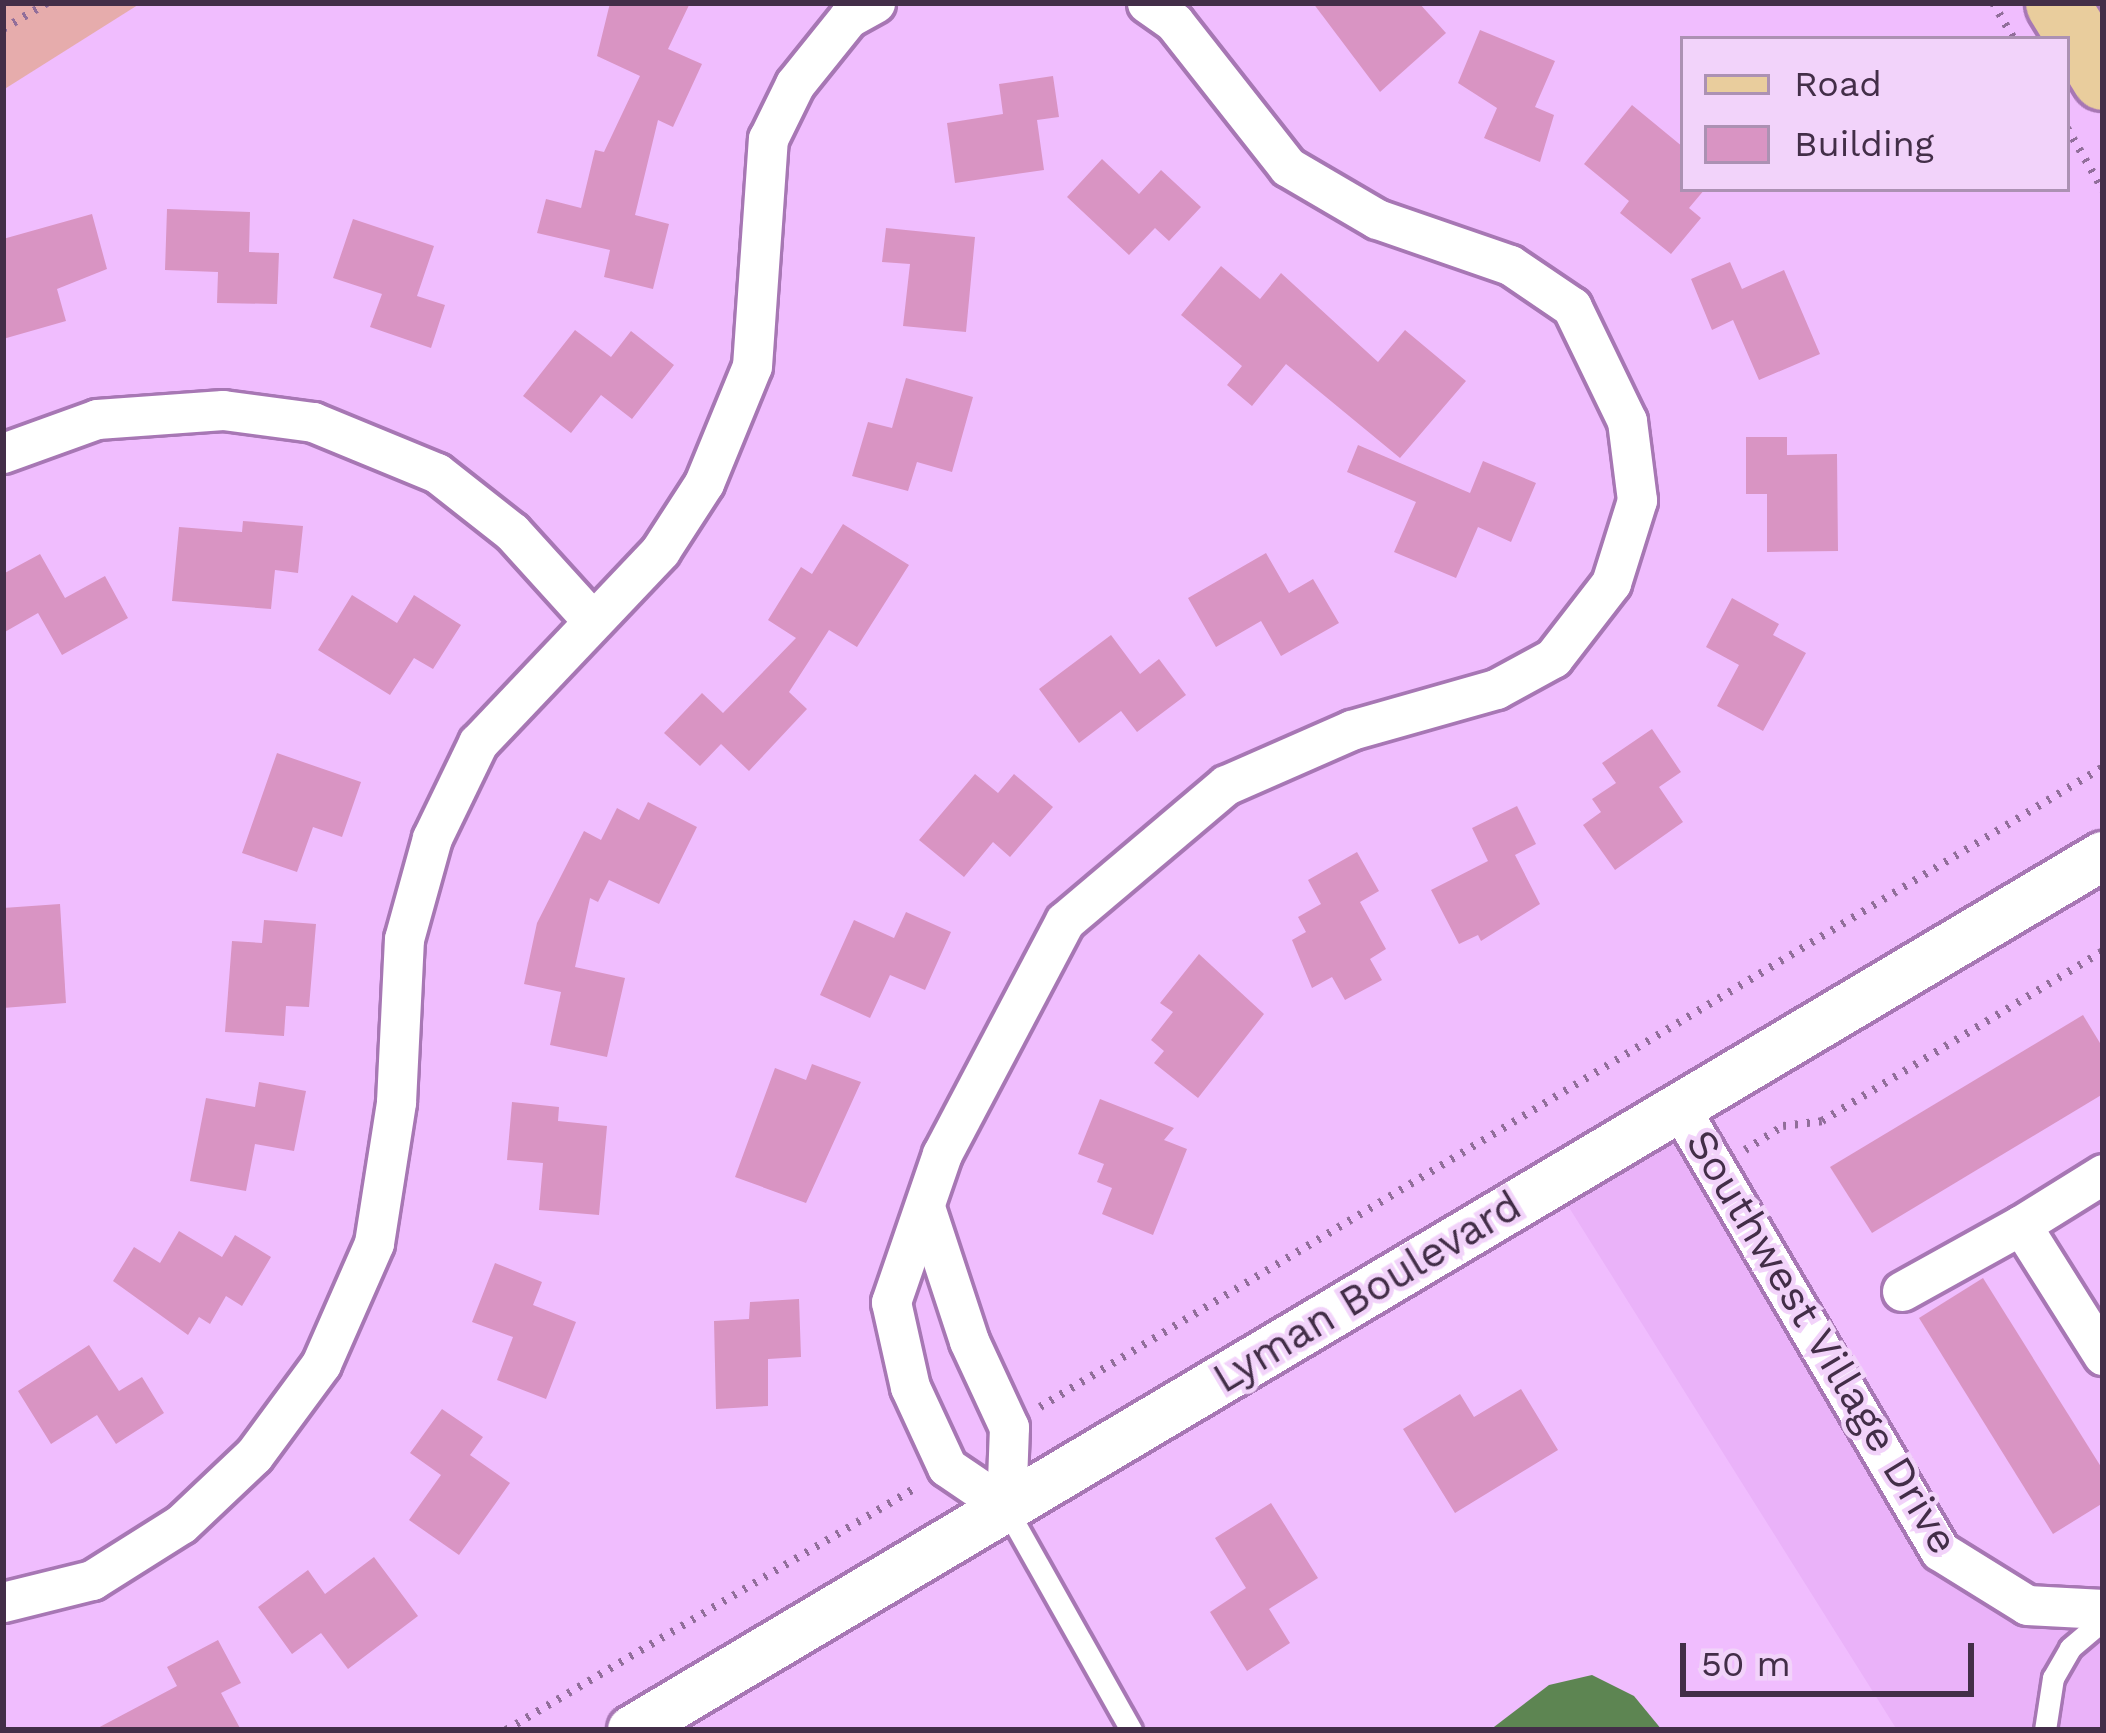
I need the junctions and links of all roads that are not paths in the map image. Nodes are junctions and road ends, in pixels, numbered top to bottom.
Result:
1 (875, 3) edge
2 (1147, 3) edge
3 (2057, 3) edge
4 (2103, 78) edge
5 (3, 453) edge
6 (591, 619) junction
7 (2103, 856) edge
8 (1679, 1107) junction
9 (2103, 1174) edge
10 (925, 1207) junction
11 (2021, 1225) junction
12 (1902, 1291) dead end
13 (2103, 1354) edge
14 (1006, 1507) junction
15 (3, 1602) edge
16 (2103, 1609) edge
17 (2103, 1620) edge
18 (632, 1730) edge
19 (1131, 1730) edge
20 (2045, 1730) edge

1 - 6 street
2 - 10 street
3 - 4 main road
5 - 6 street
6 - 15 street
7 - 8 street, Lyman Boulevard
8 - 14 street, Lyman Boulevard
8 - 16 street, Southwest Village Drive
9 - 11 street
10 - 14 street
10 - 14 street
11 - 12 street
11 - 13 street
14 - 18 street, Lyman Boulevard
14 - 19 lane
17 - 20 lane

